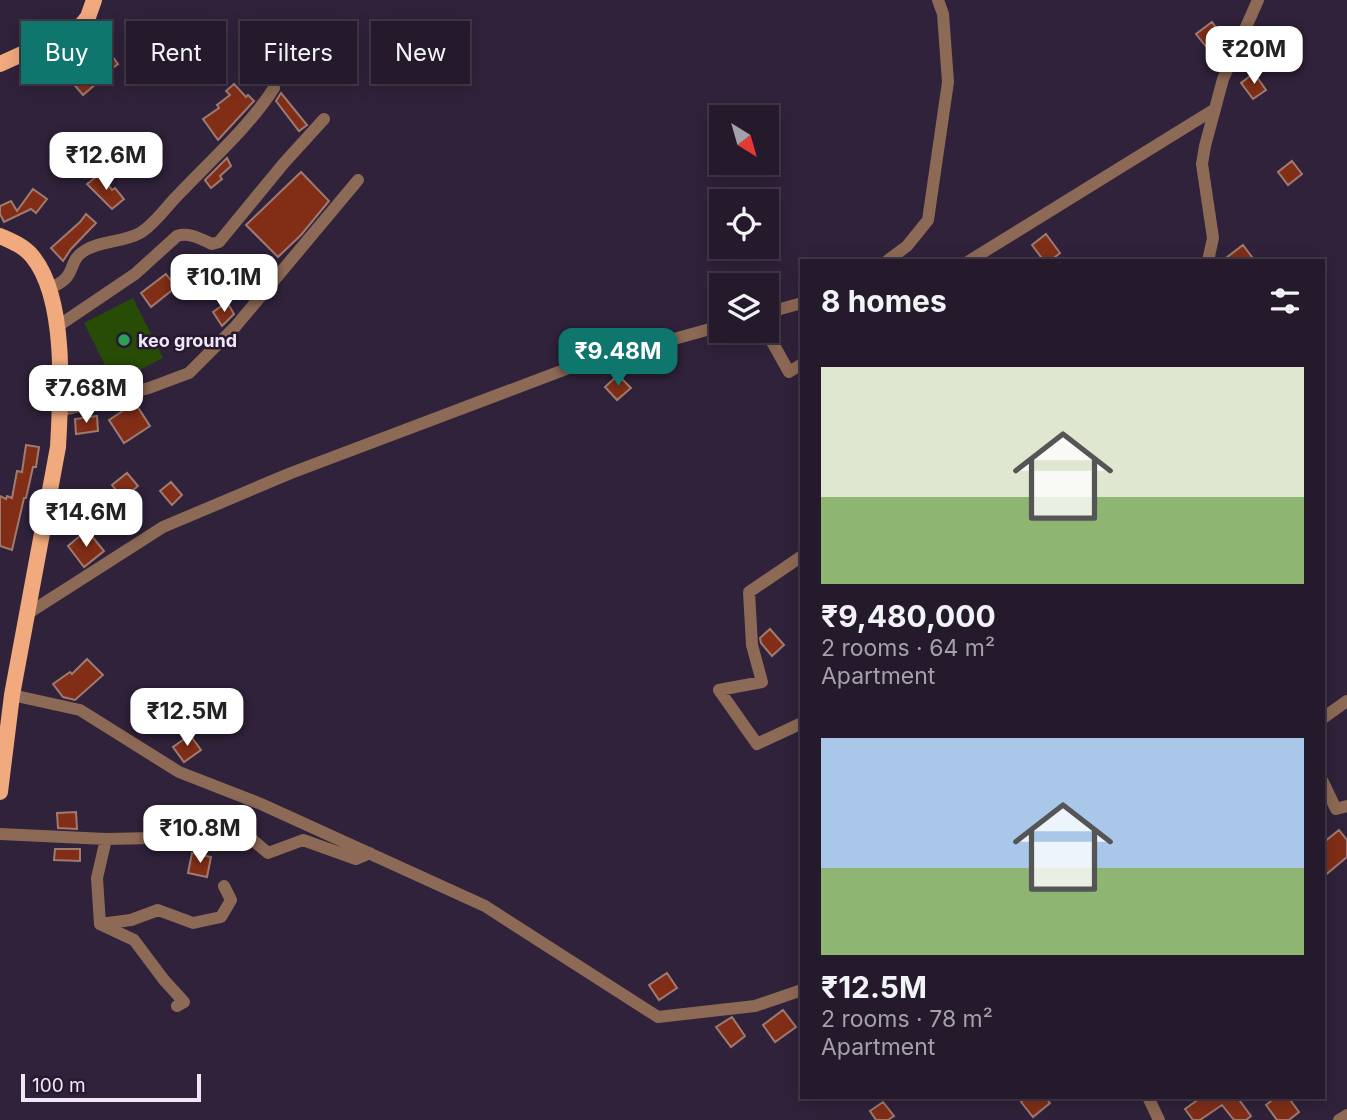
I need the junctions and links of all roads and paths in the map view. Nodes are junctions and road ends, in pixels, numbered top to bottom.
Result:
1 (94, 0) edge
2 (938, 0) edge
3 (1258, 0) edge
4 (0, 64) edge
5 (274, 88) dead end
6 (1215, 109) junction
7 (324, 119) dead end
8 (358, 180) dead end
9 (0, 236) edge
10 (890, 259) edge
11 (972, 259) edge
12 (1208, 259) edge
13 (49, 288) junction
14 (800, 304) edge
15 (779, 309) edge
16 (58, 326) junction
17 (709, 329) edge
18 (773, 343) edge
19 (800, 365) edge
20 (60, 411) junction
21 (800, 557) edge
22 (27, 614) junction
23 (12, 695) junction
24 (1347, 701) edge
25 (1325, 717) edge
26 (800, 724) edge
27 (3, 749) edge
28 (1325, 786) edge
29 (0, 792) edge
30 (1347, 806) edge
31 (0, 834) edge
32 (106, 839) junction
33 (369, 853) junction
34 (223, 886) dead end
35 (100, 924) junction
36 (800, 991) edge
37 (177, 1006) dead end
38 (1149, 1099) edge
39 (1347, 1115) edge
40 (1154, 1118) edge
41 (1339, 1120) edge

1 - 4 main road
2 - 10 street
3 - 6 street
5 - 13 street
6 - 11 street
6 - 12 street
7 - 16 street
8 - 20 street
9 - 13 main road
13 - 16 main road
14 - 15 street
16 - 20 main road
17 - 22 street
18 - 19 street
20 - 22 main road
21 - 26 street
22 - 23 main road
23 - 27 main road
23 - 33 street
24 - 25 street
27 - 29 main road
28 - 30 street
31 - 32 street
32 - 33 street
32 - 35 street
33 - 36 street
34 - 35 street
35 - 37 street
38 - 40 street
39 - 41 street

